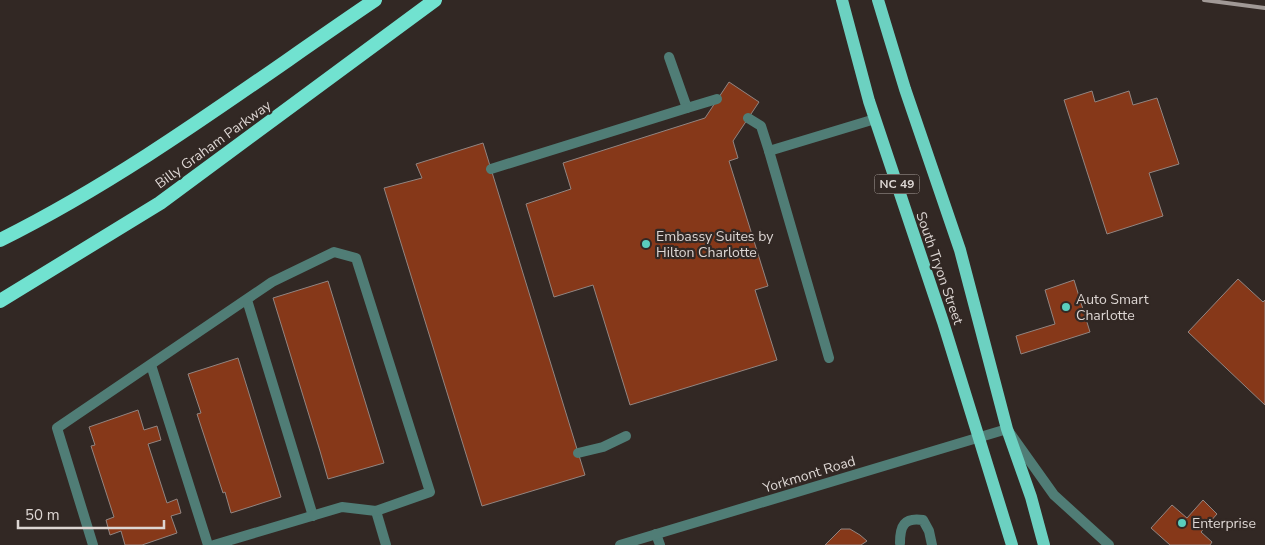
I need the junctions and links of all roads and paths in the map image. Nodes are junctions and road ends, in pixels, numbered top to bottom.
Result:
1 (374, 0) edge
2 (436, 0) edge
3 (842, 3) edge
4 (880, 5) edge
5 (669, 58) dead end
6 (717, 100) dead end
7 (687, 108) junction
8 (748, 118) dead end
9 (875, 119) junction
10 (769, 151) junction
11 (491, 169) dead end
12 (0, 240) edge
13 (247, 300) junction
14 (0, 301) edge
15 (829, 358) dead end
16 (151, 365) junction
17 (1007, 429) junction
18 (626, 436) dead end
19 (978, 437) junction
20 (578, 452) dead end
21 (376, 511) junction
22 (313, 516) junction
23 (656, 534) junction
24 (900, 543) dead end
25 (93, 545) edge
26 (208, 545) edge
27 (214, 545) edge
28 (386, 545) edge
29 (620, 545) edge
30 (660, 545) edge
31 (932, 545) edge
32 (1012, 545) edge
33 (1044, 545) edge
34 (1109, 545) edge

1 - 12 highway, Billy Graham Parkway
2 - 14 highway, Billy Graham Parkway
3 - 9 main road, South Tryon Street / NC 49
4 - 17 main road, South Tryon Street / NC 49
5 - 7 street
6 - 7 street
7 - 11 street
8 - 10 street
9 - 10 street
9 - 19 main road, South Tryon Street / NC 49
10 - 15 street
13 - 16 street
13 - 21 street
13 - 22 street
16 - 25 street
16 - 26 street
17 - 19 street, Yorkmont Road
17 - 33 main road, South Tryon Street / NC 49
17 - 34 street
18 - 20 street
19 - 23 street, Yorkmont Road
19 - 32 main road, South Tryon Street / NC 49
21 - 22 street
21 - 28 street
22 - 27 street
23 - 29 street, Yorkmont Road
23 - 30 street
24 - 31 street

